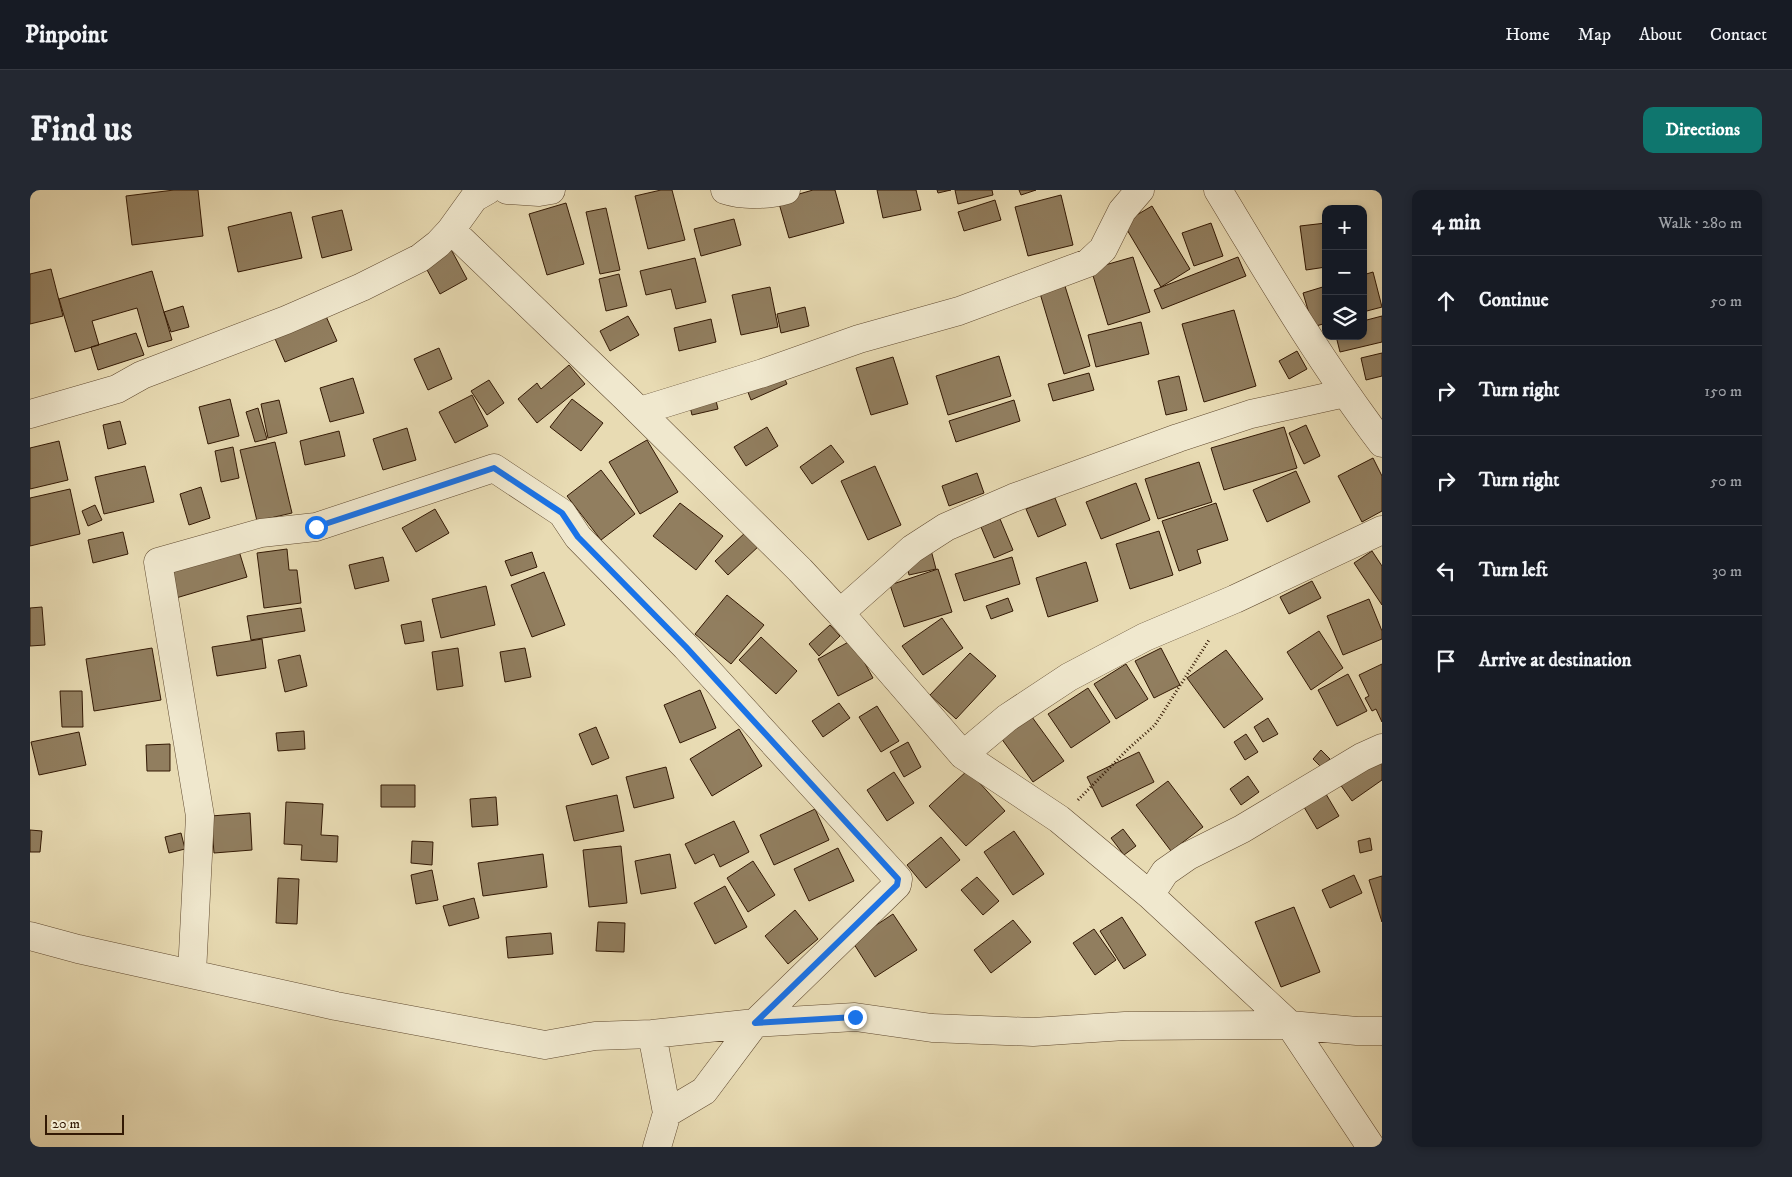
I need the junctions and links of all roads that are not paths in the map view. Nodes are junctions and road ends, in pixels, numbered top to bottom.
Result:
1 (488, 190) edge
2 (507, 190) edge
3 (550, 190) edge
4 (725, 190) edge
5 (786, 190) edge
6 (1140, 190) edge
7 (1218, 190) edge
8 (461, 210) edge
9 (1345, 393) junction
10 (640, 411) junction
11 (30, 414) edge
12 (1382, 443) edge
13 (1382, 530) edge
14 (840, 613) junction
15 (1382, 748) edge
16 (963, 755) junction
17 (1150, 896) junction
18 (30, 936) edge
19 (192, 973) junction
20 (755, 1023) junction
21 (1290, 1025) junction
22 (1382, 1031) edge
23 (652, 1034) junction
24 (667, 1113) junction
25 (656, 1147) edge
26 (1371, 1147) edge

1 - 8 street
2 - 3 street
4 - 5 street
6 - 10 street
7 - 9 street
8 - 10 street
8 - 11 street
9 - 12 street
9 - 14 street
10 - 14 street
13 - 16 street
14 - 16 street
15 - 17 street
16 - 17 street
17 - 21 street
18 - 19 street
19 - 20 street
19 - 23 street
20 - 21 street
20 - 23 street
20 - 24 street
21 - 22 street
21 - 26 street
23 - 24 street
24 - 25 street

